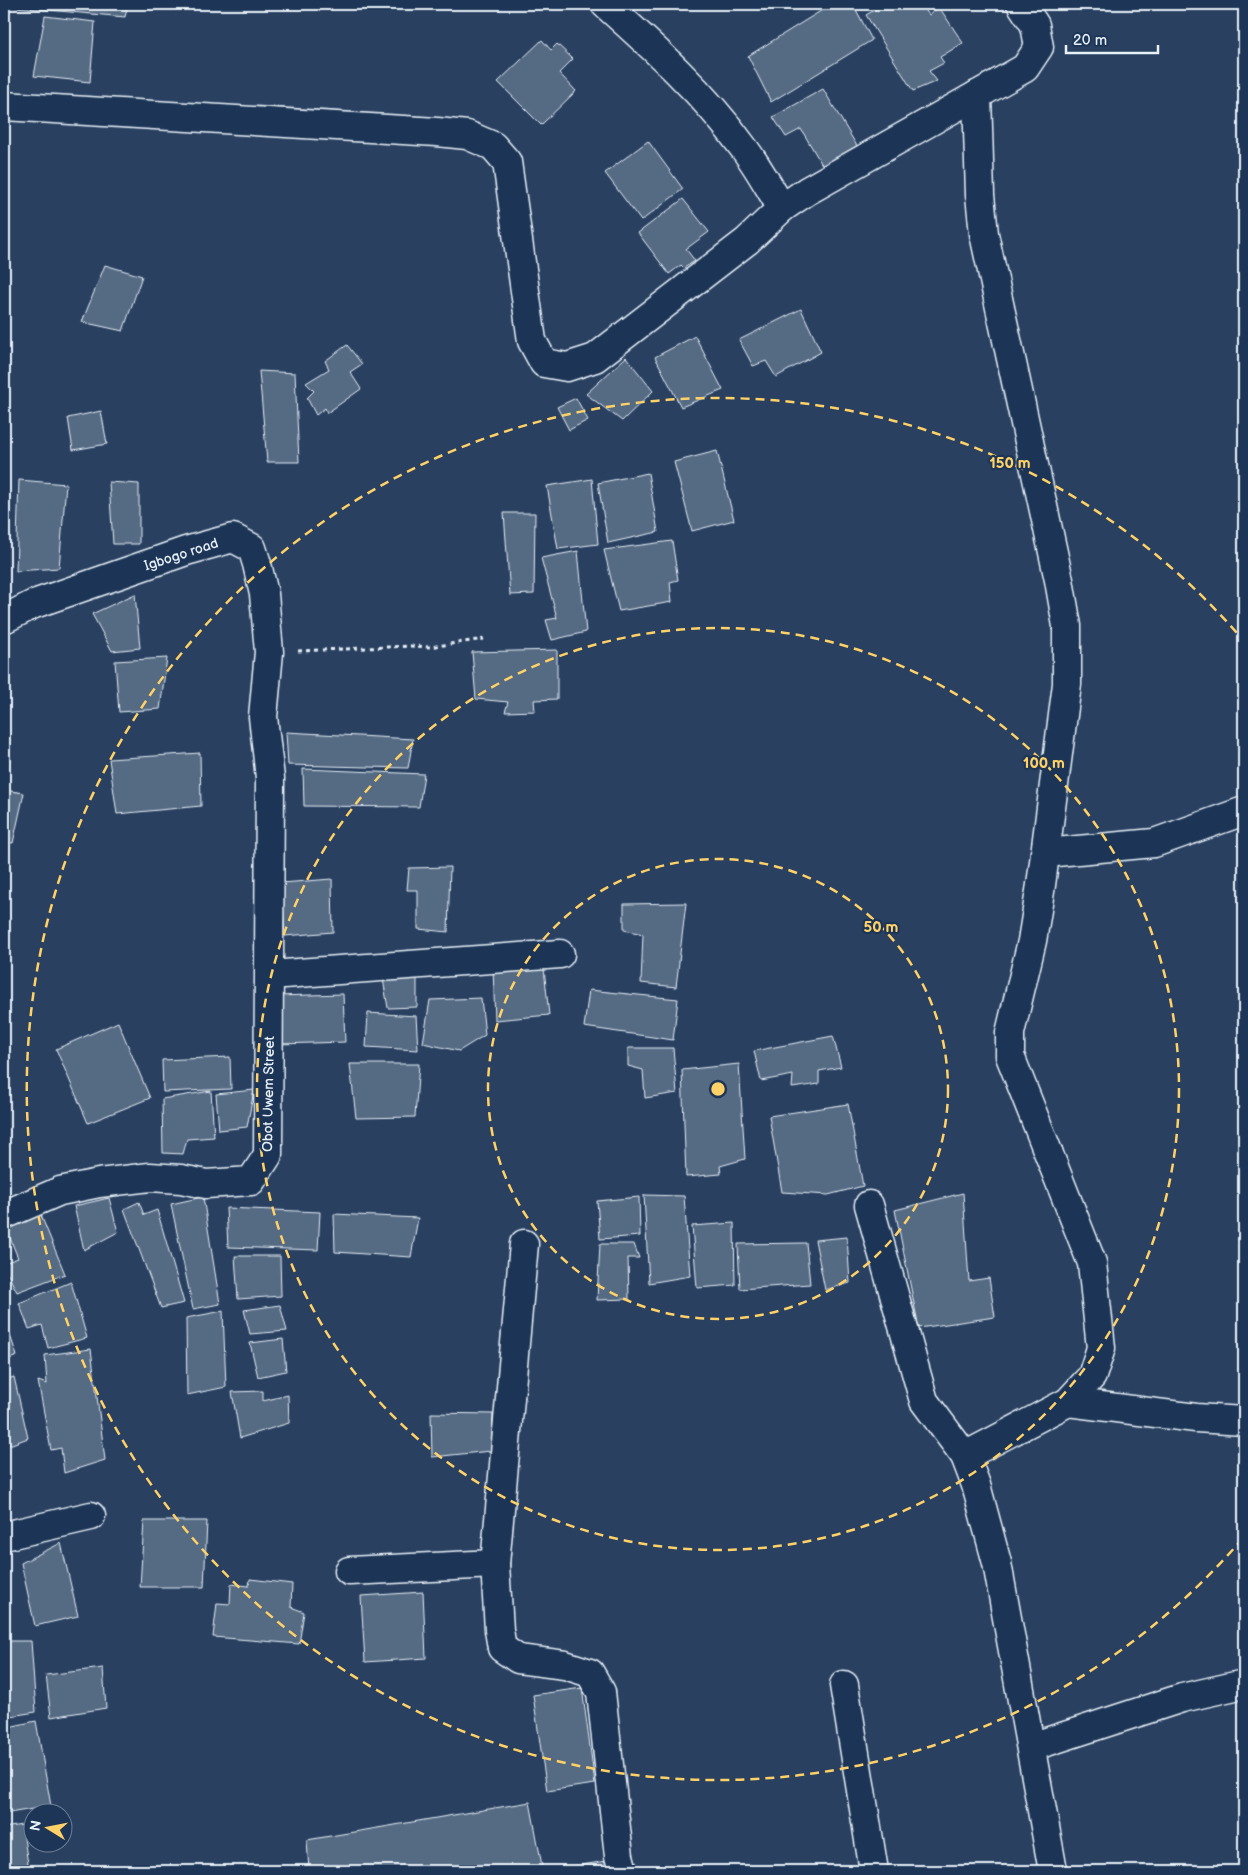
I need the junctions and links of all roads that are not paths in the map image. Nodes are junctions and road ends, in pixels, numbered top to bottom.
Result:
1 (605, 4) edge
2 (1021, 4) edge
3 (977, 95) junction
4 (4, 106) edge
5 (782, 208) junction
6 (4, 618) edge
7 (270, 778) joint
8 (1244, 811) edge
9 (1045, 853) junction
10 (560, 954) dead end
11 (270, 975) junction
12 (869, 1205) dead end
13 (4, 1215) edge
14 (524, 1244) dead end
15 (1068, 1402) junction
16 (1244, 1421) edge
17 (965, 1456) junction
18 (91, 1516) dead end
19 (4, 1536) edge
20 (495, 1564) junction
21 (349, 1570) dead end
22 (1244, 1684) edge
23 (844, 1685) dead end
24 (1031, 1747) junction
25 (623, 1871) edge
26 (874, 1871) edge
27 (1053, 1871) edge

1 - 5 street
2 - 3 street
3 - 5 street
3 - 9 street
4 - 5 street
6 - 7 street, Igbogo road
7 - 11 street, Obot Uwem Street
8 - 9 street
9 - 15 street
10 - 11 street
11 - 13 street, Obot Uwem Street
12 - 17 street
14 - 20 street
15 - 16 street
15 - 17 street
17 - 24 street
18 - 19 street
20 - 21 street
20 - 25 street
22 - 24 street
23 - 26 street
24 - 27 street

